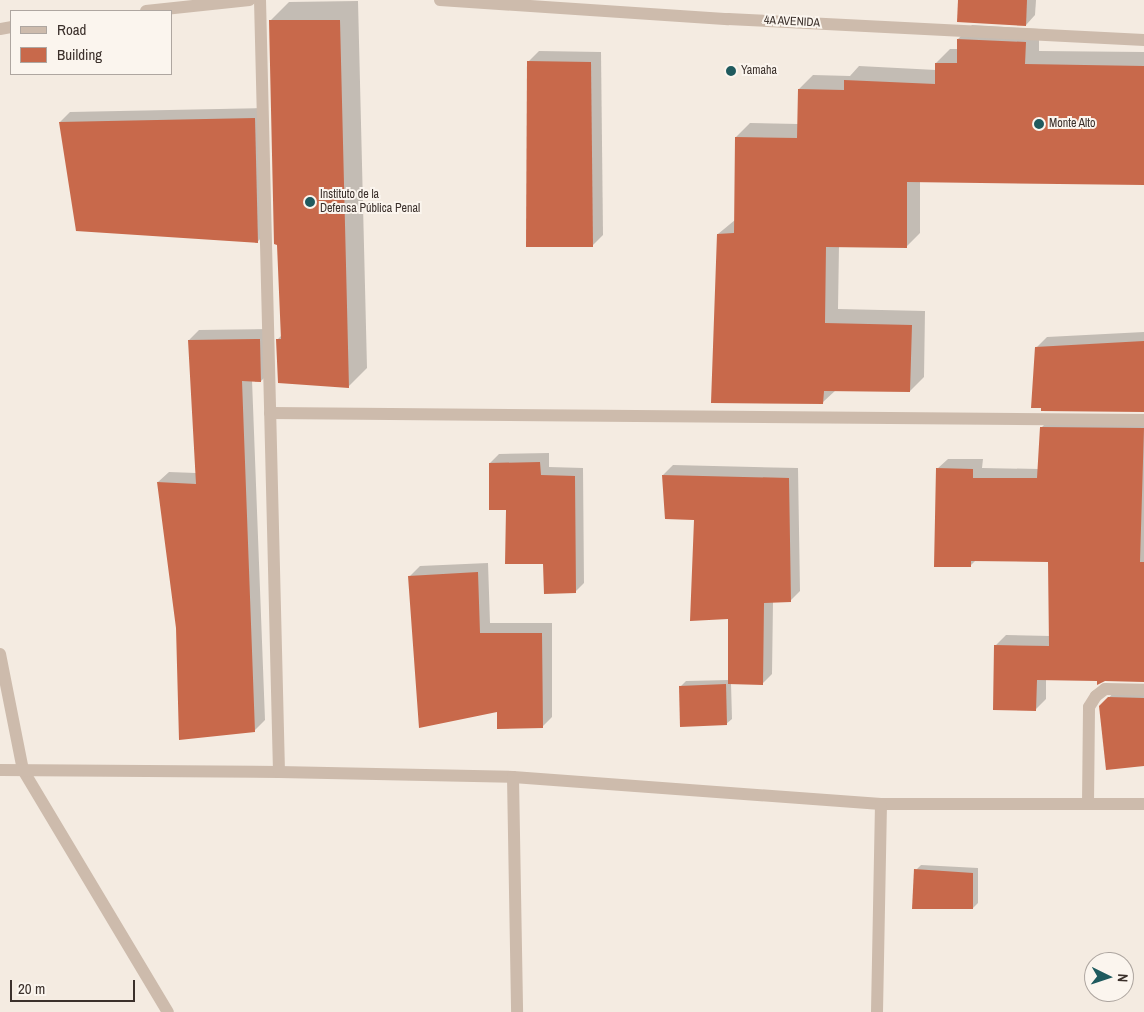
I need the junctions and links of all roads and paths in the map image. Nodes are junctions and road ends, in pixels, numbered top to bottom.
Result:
1 (249, 0) edge
2 (260, 0) edge
3 (440, 0) edge
4 (155, 10) edge
5 (1144, 40) edge
6 (270, 413) junction
7 (1144, 420) edge
8 (0, 654) edge
9 (1144, 690) edge
10 (0, 770) edge
11 (23, 770) junction
12 (279, 772) junction
13 (513, 777) junction
14 (881, 804) junction
15 (1088, 804) junction
16 (1144, 804) edge
17 (168, 1012) edge
18 (517, 1012) edge
19 (877, 1012) edge

1 - 4 street
2 - 6 street
3 - 5 street, 4A AVENIDA
6 - 7 street
6 - 12 street
8 - 11 street
9 - 15 street
10 - 11 street
11 - 12 street
11 - 17 street
12 - 13 street
13 - 14 street
13 - 18 street
14 - 15 street
14 - 19 street
15 - 16 street

